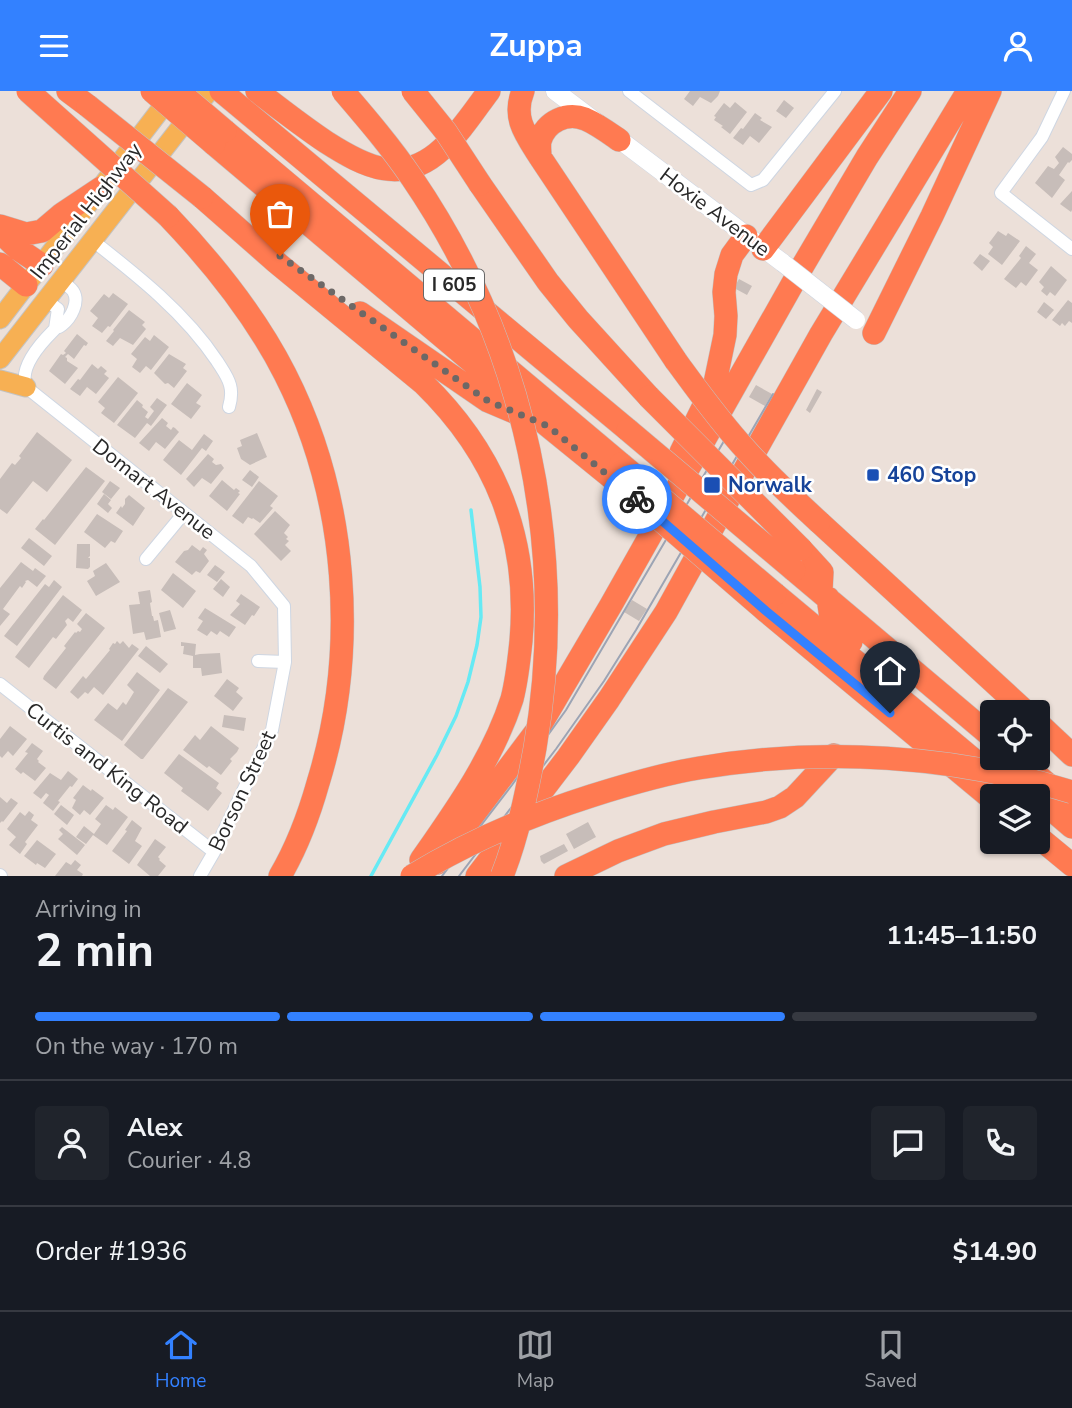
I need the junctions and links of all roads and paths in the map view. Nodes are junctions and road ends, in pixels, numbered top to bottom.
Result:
1 (28, 91) edge
2 (68, 91) edge
3 (152, 91) edge
4 (176, 91) edge
5 (193, 91) edge
6 (209, 91) edge
7 (221, 91) edge
8 (343, 91) edge
9 (413, 91) edge
10 (489, 91) edge
11 (523, 91) edge
12 (555, 91) edge
13 (629, 91) edge
14 (835, 91) edge
15 (881, 91) edge
16 (909, 91) edge
17 (968, 91) edge
18 (990, 91) edge
19 (1064, 91) edge
20 (233, 119) edge
21 (619, 140) junction
22 (540, 157) junction
23 (101, 188) junction
24 (202, 197) junction
25 (0, 229) edge
26 (92, 240) junction
27 (755, 242) junction
28 (1072, 249) edge
29 (0, 264) edge
30 (41, 265) junction
31 (60, 280) junction
32 (26, 285) junction
33 (46, 300) junction
34 (0, 319) edge
35 (865, 326) joint
36 (55, 328) junction
37 (0, 359) edge
38 (0, 380) edge
39 (26, 387) junction
40 (229, 407) dead end
41 (548, 426) junction
42 (616, 471) junction
43 (184, 513) junction
44 (146, 559) dead end
45 (797, 559) junction
46 (825, 595) junction
47 (771, 603) junction
48 (258, 661) dead end
49 (285, 662) junction
50 (3, 692) edge
51 (1013, 700) edge
52 (980, 727) edge
53 (538, 729) junction
54 (1050, 734) edge
55 (834, 755) dead end
56 (1072, 755) edge
57 (1031, 770) edge
58 (1002, 784) edge
59 (1022, 784) edge
60 (980, 788) edge
61 (1072, 792) edge
62 (1072, 805) edge
63 (1050, 808) edge
64 (1050, 824) edge
65 (1072, 827) edge
66 (1072, 842) edge
67 (1050, 847) edge
68 (214, 852) junction
69 (1072, 865) edge
70 (200, 876) edge
71 (279, 876) edge
72 (411, 876) edge
73 (427, 876) edge
74 (477, 876) edge
75 (502, 876) edge
76 (566, 876) edge

1 - 71 highway, bridge
2 - 24 highway, bridge
3 - 20 highway, I 605, bridge
4 - 20 highway, bridge
4 - 23 main road, Imperial Highway
5 - 20 highway
6 - 26 main road, Imperial Highway
7 - 20 highway, I 605
8 - 75 highway, bridge
9 - 45 highway, bridge
10 - 20 highway
11 - 22 highway
12 - 21 main road, Hoxie Avenue
13 - 14 street
15 - 27 highway
16 - 53 highway
17 - 74 highway
18 - 35 highway
19 - 28 street
20 - 41 highway, I 605
20 - 42 highway
20 - 45 highway, I 605, bridge
21 - 22 highway
21 - 27 main road, Hoxie Avenue
22 - 51 highway, bridge
23 - 25 highway
23 - 30 main road, Imperial Highway
24 - 41 highway
24 - 72 highway
25 - 30 highway
26 - 31 main road, Imperial Highway
26 - 40 street
27 - 35 main road, Hoxie Avenue, bridge
27 - 53 highway
29 - 32 highway
30 - 32 main road, Imperial Highway
31 - 33 main road, Imperial Highway
31 - 36 street
32 - 34 main road, Imperial Highway
33 - 36 street
33 - 37 main road, Imperial Highway
36 - 39 street
38 - 39 main road
39 - 43 street, Domart Avenue
41 - 42 highway, I 605
42 - 47 highway, I 605, bridge
43 - 44 street
43 - 49 street, Domart Avenue
45 - 46 highway, I 605
46 - 52 highway, I 605
46 - 59 highway
47 - 58 highway
47 - 60 highway, I 605
48 - 49 street
49 - 68 street, Borson Street
50 - 68 street, Curtis and King Road
53 - 73 highway
54 - 56 highway
55 - 76 highway
57 - 62 highway
61 - 72 highway, bridge
63 - 65 highway
64 - 66 highway
67 - 69 highway
68 - 70 street, Borson Street

